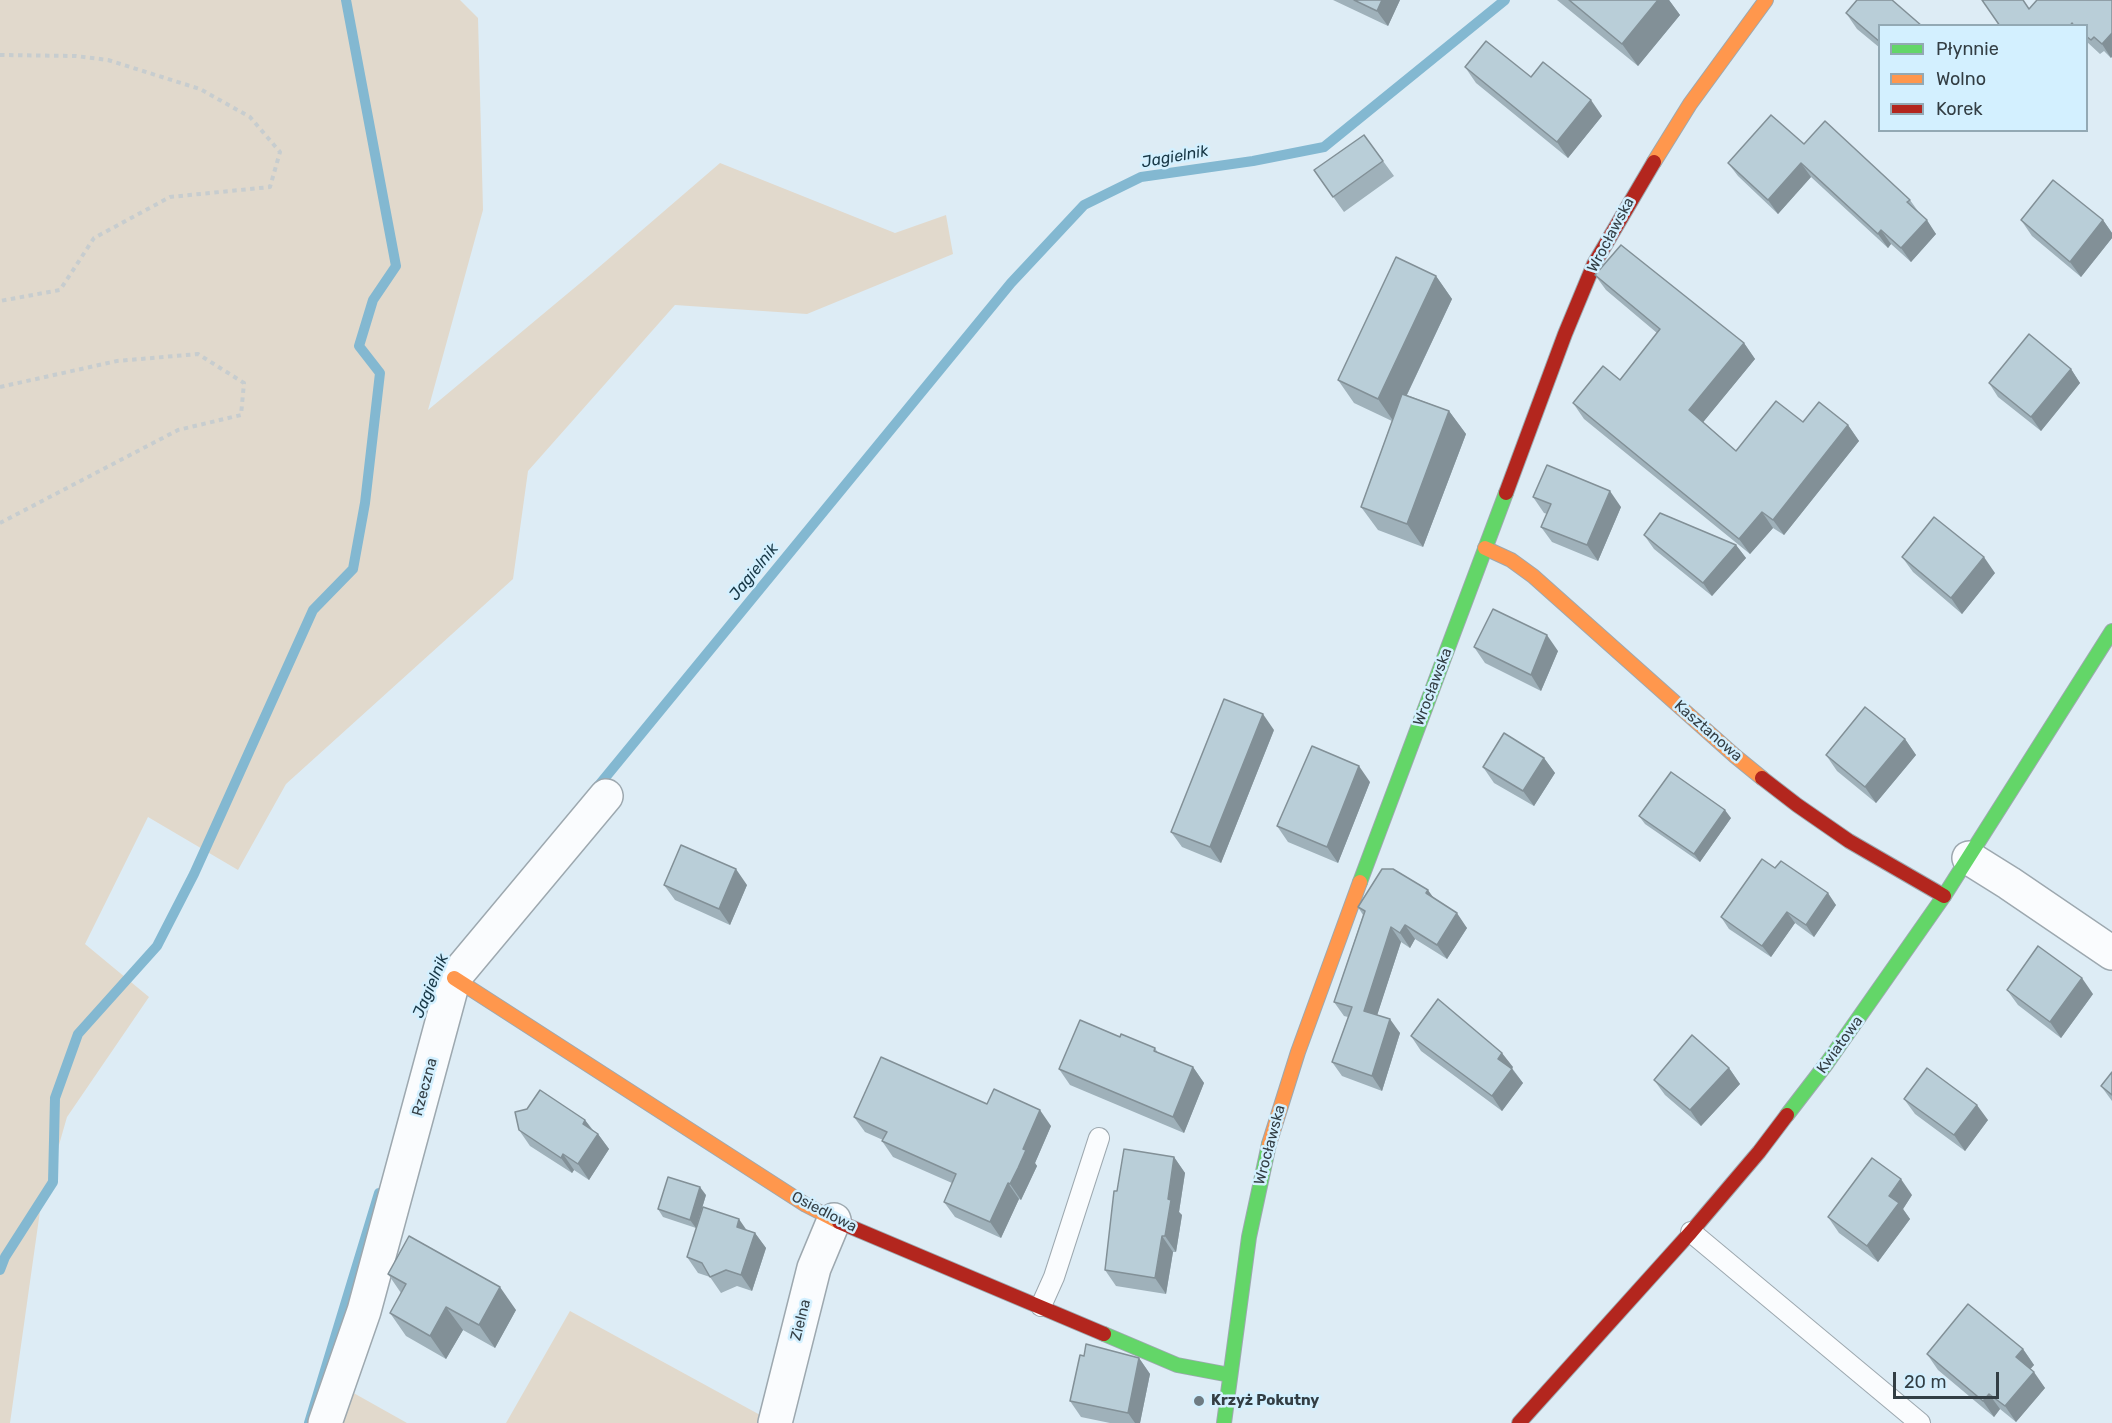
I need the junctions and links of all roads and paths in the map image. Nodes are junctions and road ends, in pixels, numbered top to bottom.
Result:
1 (1766, 0) edge
2 (0, 55) edge
3 (0, 301) edge
4 (0, 387) edge
5 (0, 523) edge
6 (1485, 548) junction
7 (2112, 631) edge
8 (606, 796) dead end
9 (1969, 858) junction
10 (1944, 896) junction
11 (2112, 953) edge
12 (454, 978) junction
13 (1099, 1138) dead end
14 (834, 1220) junction
15 (1691, 1232) junction
16 (1041, 1306) junction
17 (1230, 1375) junction
18 (325, 1423) edge
19 (775, 1423) edge
20 (1224, 1423) edge
21 (1519, 1423) edge
22 (1920, 1423) edge

1 - 6 street, Wrocławska
2 - 3 path
4 - 5 path
6 - 10 street, Kasztanowa
6 - 17 street, Wrocławska
7 - 9 street, Kwiatowa
8 - 12 street, Rzeczna
9 - 10 street, Kwiatowa
9 - 11 street
10 - 15 street, Kwiatowa
12 - 14 street, Osiedlowa
12 - 18 street, Rzeczna
13 - 16 lane
14 - 16 street, Osiedlowa
14 - 19 street, Zielna
15 - 21 street, Kwiatowa
15 - 22 lane
16 - 17 street, Osiedlowa
17 - 20 street, Wrocławska

